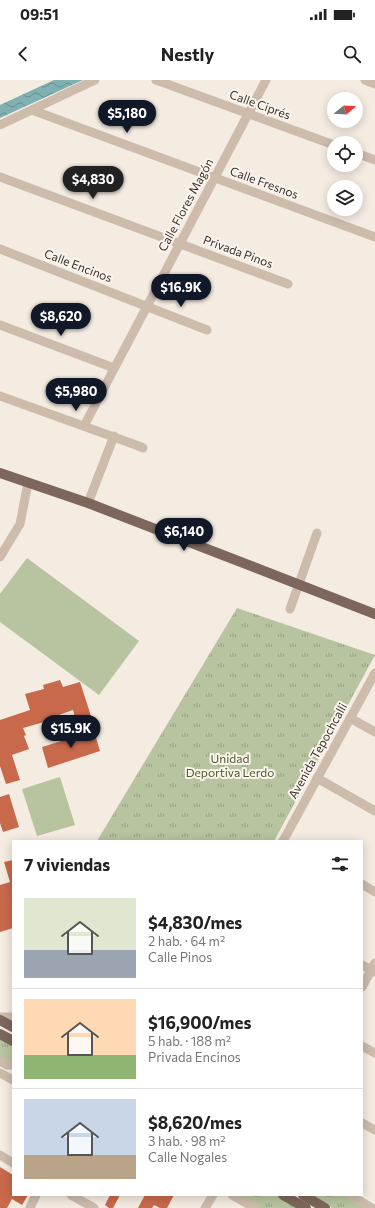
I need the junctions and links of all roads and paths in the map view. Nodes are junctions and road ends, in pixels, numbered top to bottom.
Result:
1 (95, 80) edge
2 (156, 80) edge
3 (266, 80) edge
4 (365, 80) edge
5 (375, 84) edge
6 (32, 110) junction
7 (248, 114) junction
8 (0, 125) edge
9 (327, 142) edge
10 (363, 156) edge
11 (375, 160) edge
12 (0, 177) edge
13 (214, 178) junction
14 (375, 238) edge
15 (180, 244) junction
16 (0, 249) edge
17 (288, 284) dead end
18 (147, 306) junction
19 (0, 325) edge
20 (207, 330) dead end
21 (114, 368) junction
22 (0, 396) edge
23 (84, 426) junction
24 (114, 436) junction
25 (143, 448) dead end
26 (0, 473) edge
27 (28, 483) junction
28 (88, 503) junction
29 (317, 534) dead end
30 (0, 557) edge
31 (299, 585) junction
32 (290, 609) dead end
33 (375, 614) edge
34 (375, 673) edge
35 (350, 718) junction
36 (375, 732) edge
37 (317, 778) junction
38 (375, 811) edge
39 (285, 840) edge
40 (363, 885) edge
41 (375, 892) edge
42 (363, 965) edge
43 (374, 969) edge
44 (363, 986) edge
45 (0, 1016) edge
46 (12, 1018) edge
47 (0, 1020) edge
48 (12, 1026) edge
49 (0, 1034) edge
50 (12, 1040) edge
51 (363, 1047) edge
52 (375, 1053) edge
53 (0, 1061) edge
54 (12, 1065) edge
55 (0, 1073) edge
56 (12, 1079) edge
57 (363, 1124) edge
58 (375, 1130) edge
59 (0, 1155) edge
60 (12, 1162) edge
61 (36, 1196) edge
62 (73, 1196) edge
63 (212, 1196) edge
64 (234, 1196) edge
65 (285, 1196) edge
66 (305, 1196) edge
67 (352, 1196) edge
68 (30, 1208) edge
69 (94, 1208) edge
70 (205, 1208) edge
71 (256, 1208) edge
72 (306, 1208) edge
73 (325, 1208) edge
74 (372, 1208) edge

1 - 6 street
2 - 7 street, Calle Ciprés
3 - 7 street, Calle Flores Magón
4 - 5 street
6 - 8 street
6 - 13 street, Calle Fresnos
7 - 9 street, Calle Ciprés
7 - 13 street, Calle Flores Magón
10 - 11 street
12 - 15 street, Privada Pinos
13 - 14 street, Calle Fresnos
13 - 15 street, Calle Flores Magón
15 - 17 street, Privada Pinos
15 - 18 street, Calle Flores Magón
16 - 18 street, Calle Encinos
18 - 20 street, Calle Encinos
18 - 21 street, Calle Flores Magón
19 - 21 street
21 - 23 street, Calle Flores Magón
22 - 23 street
23 - 24 street
24 - 25 street
24 - 28 street
26 - 27 main road
27 - 28 main road
27 - 30 street
28 - 31 main road
29 - 31 street
31 - 32 street
31 - 33 main road
34 - 35 street, Avenida Tepochcalli
35 - 36 street
35 - 37 street, Avenida Tepochcalli
37 - 38 street
37 - 39 street, Avenida Tepochcalli
40 - 41 street
42 - 43 street
43 - 44 street
45 - 46 street
47 - 48 main road
49 - 50 main road
51 - 52 street
53 - 54 street
55 - 56 street
57 - 58 street
59 - 60 street
61 - 68 street
62 - 69 street
63 - 70 street
64 - 71 street
65 - 72 main road
66 - 73 main road
67 - 74 street

